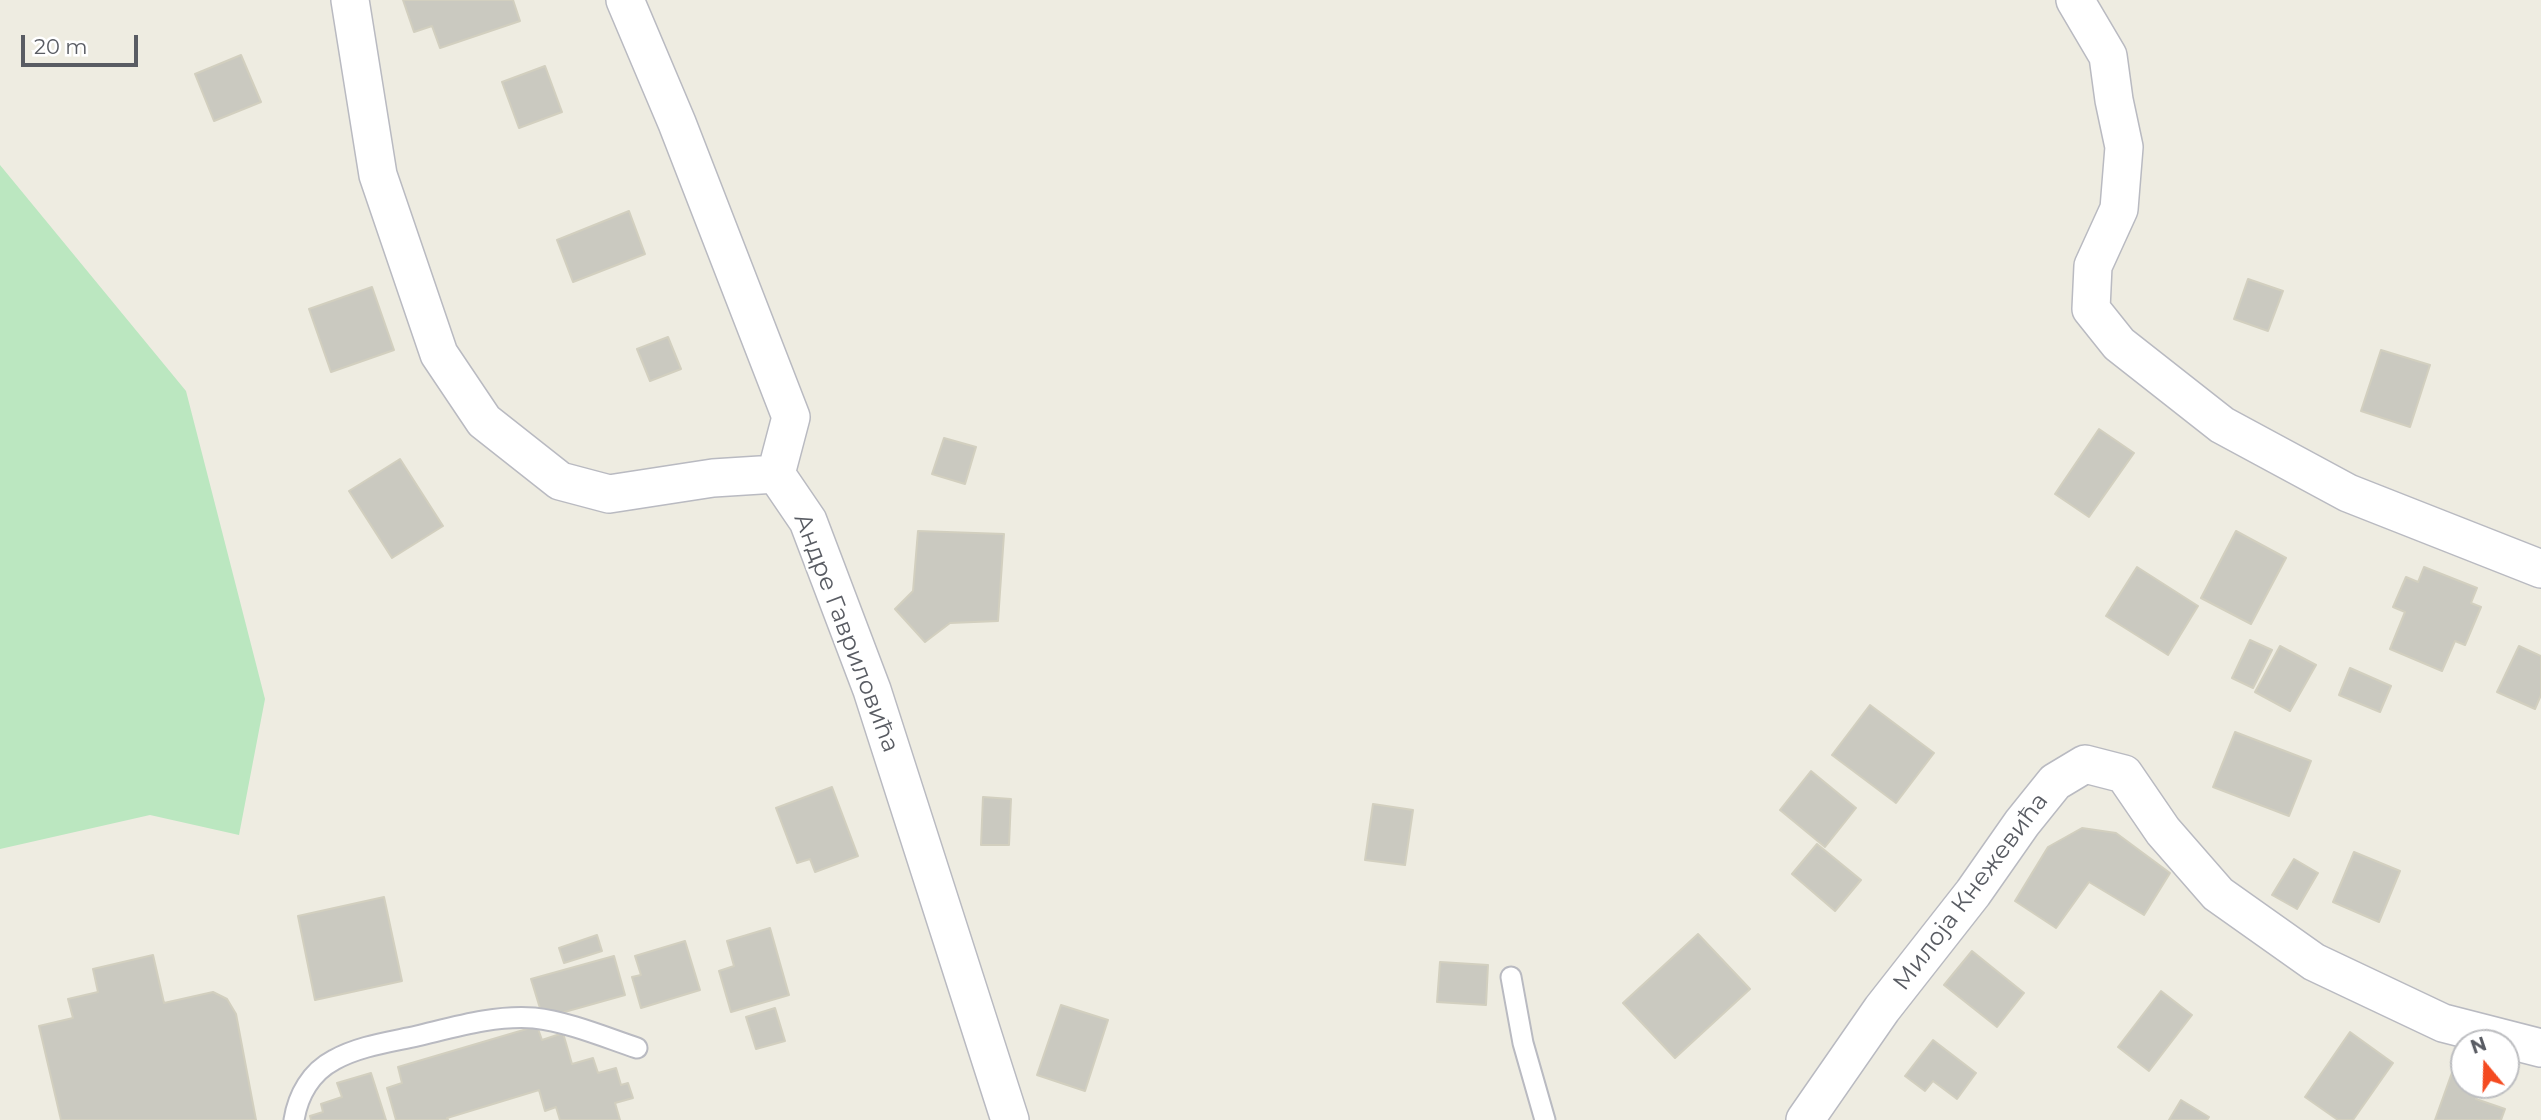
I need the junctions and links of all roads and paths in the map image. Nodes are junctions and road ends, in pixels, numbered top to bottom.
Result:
1 (350, 0) edge
2 (625, 0) edge
3 (2075, 0) edge
4 (776, 474) junction
5 (2541, 569) edge
6 (1511, 977) dead end
7 (637, 1048) dead end
8 (2541, 1048) edge
9 (294, 1120) edge
10 (1010, 1120) edge
11 (1545, 1120) edge
12 (1805, 1120) edge

1 - 4 street
2 - 4 street
3 - 5 street
4 - 10 street, Андре Гавриловића
6 - 11 lane
7 - 9 lane
8 - 12 street, Милоја Кнежевића

